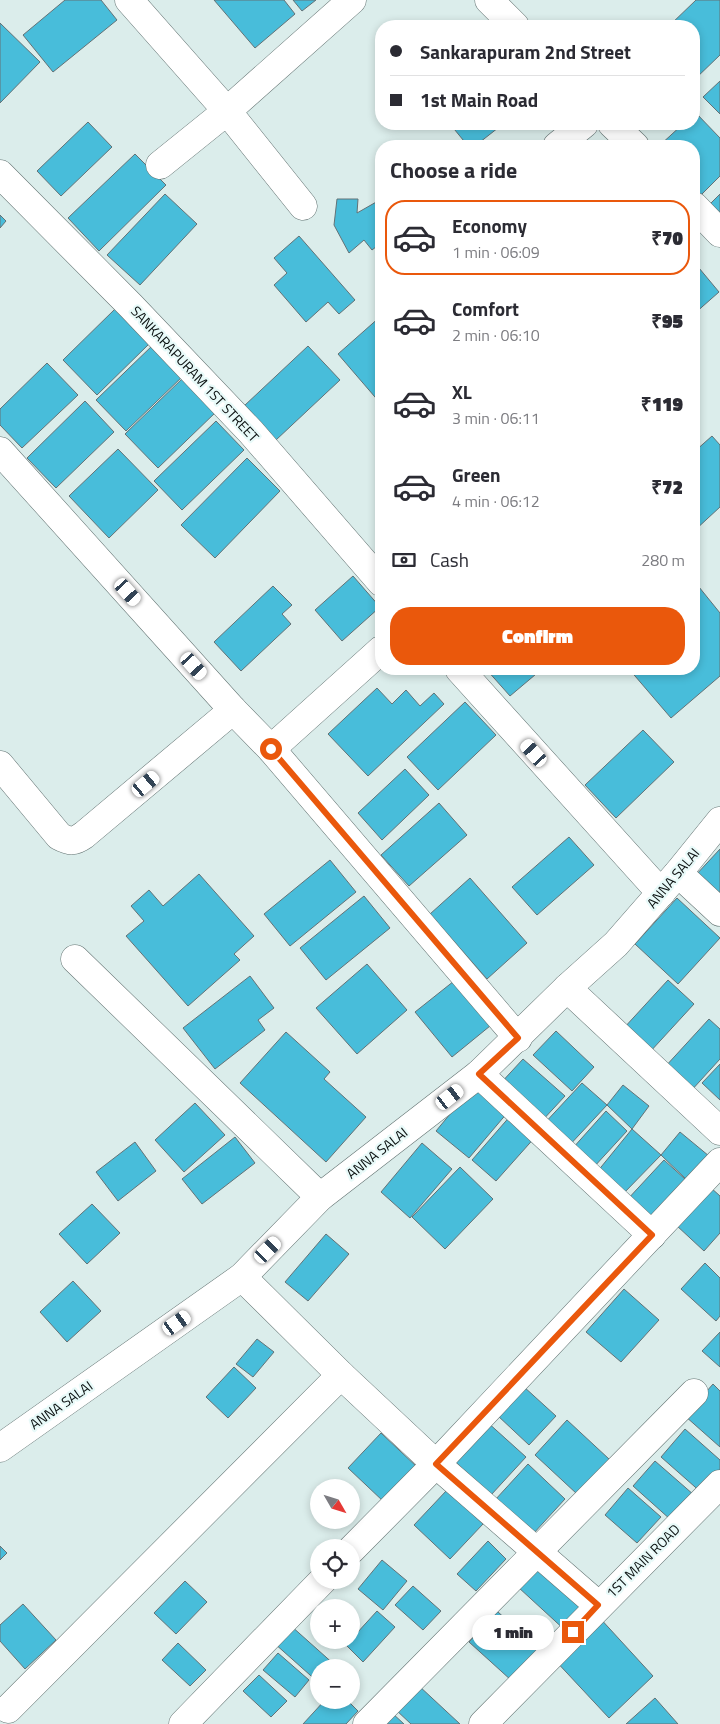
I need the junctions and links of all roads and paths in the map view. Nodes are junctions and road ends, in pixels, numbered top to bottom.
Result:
1 (129, 0) edge
2 (352, 0) edge
3 (490, 0) edge
4 (509, 20) edge
5 (226, 111) junction
6 (577, 130) edge
7 (618, 130) edge
8 (564, 140) edge
9 (629, 140) edge
10 (160, 166) dead end
11 (0, 174) edge
12 (303, 206) dead end
13 (700, 212) edge
14 (720, 233) edge
15 (0, 451) edge
16 (375, 575) edge
17 (375, 655) edge
18 (464, 675) edge
19 (233, 710) junction
20 (271, 749) junction
21 (0, 765) edge
22 (720, 821) edge
23 (678, 873) junction
24 (661, 893) junction
25 (720, 912) edge
26 (75, 959) dead end
27 (567, 988) junction
28 (518, 1038) junction
29 (479, 1074) junction
30 (720, 1131) edge
31 (720, 1162) edge
32 (320, 1197) junction
33 (652, 1235) junction
34 (242, 1277) junction
35 (341, 1375) junction
36 (694, 1393) dead end
37 (0, 1448) edge
38 (436, 1464) junction
39 (720, 1484) edge
40 (360, 1541) edge
41 (536, 1551) junction
42 (313, 1589) edge
43 (598, 1605) junction
44 (10, 1711) edge
45 (183, 1724) edge
46 (367, 1724) edge
47 (483, 1724) edge

1 - 5 street
2 - 5 street
3 - 4 street
5 - 10 street
5 - 12 street
6 - 8 street
7 - 9 street
11 - 16 street, SANKARAPURAM 1ST STREET
13 - 14 street
15 - 19 street
17 - 20 street
18 - 24 street
19 - 20 street
19 - 21 street
20 - 28 street
22 - 23 street, ANNA SALAI
23 - 24 street, ANNA SALAI
23 - 25 street
24 - 27 street, ANNA SALAI
26 - 32 street
27 - 28 street, ANNA SALAI
27 - 30 street
28 - 29 street, ANNA SALAI
29 - 32 street, ANNA SALAI
29 - 33 street
31 - 33 street
32 - 34 street, ANNA SALAI
33 - 38 street
34 - 35 street
34 - 37 street, ANNA SALAI
35 - 38 street
35 - 44 street
36 - 41 street
38 - 40 street
38 - 41 street
39 - 43 street, 1ST MAIN ROAD
41 - 43 street
41 - 46 street
42 - 45 street
43 - 47 street, 1ST MAIN ROAD

